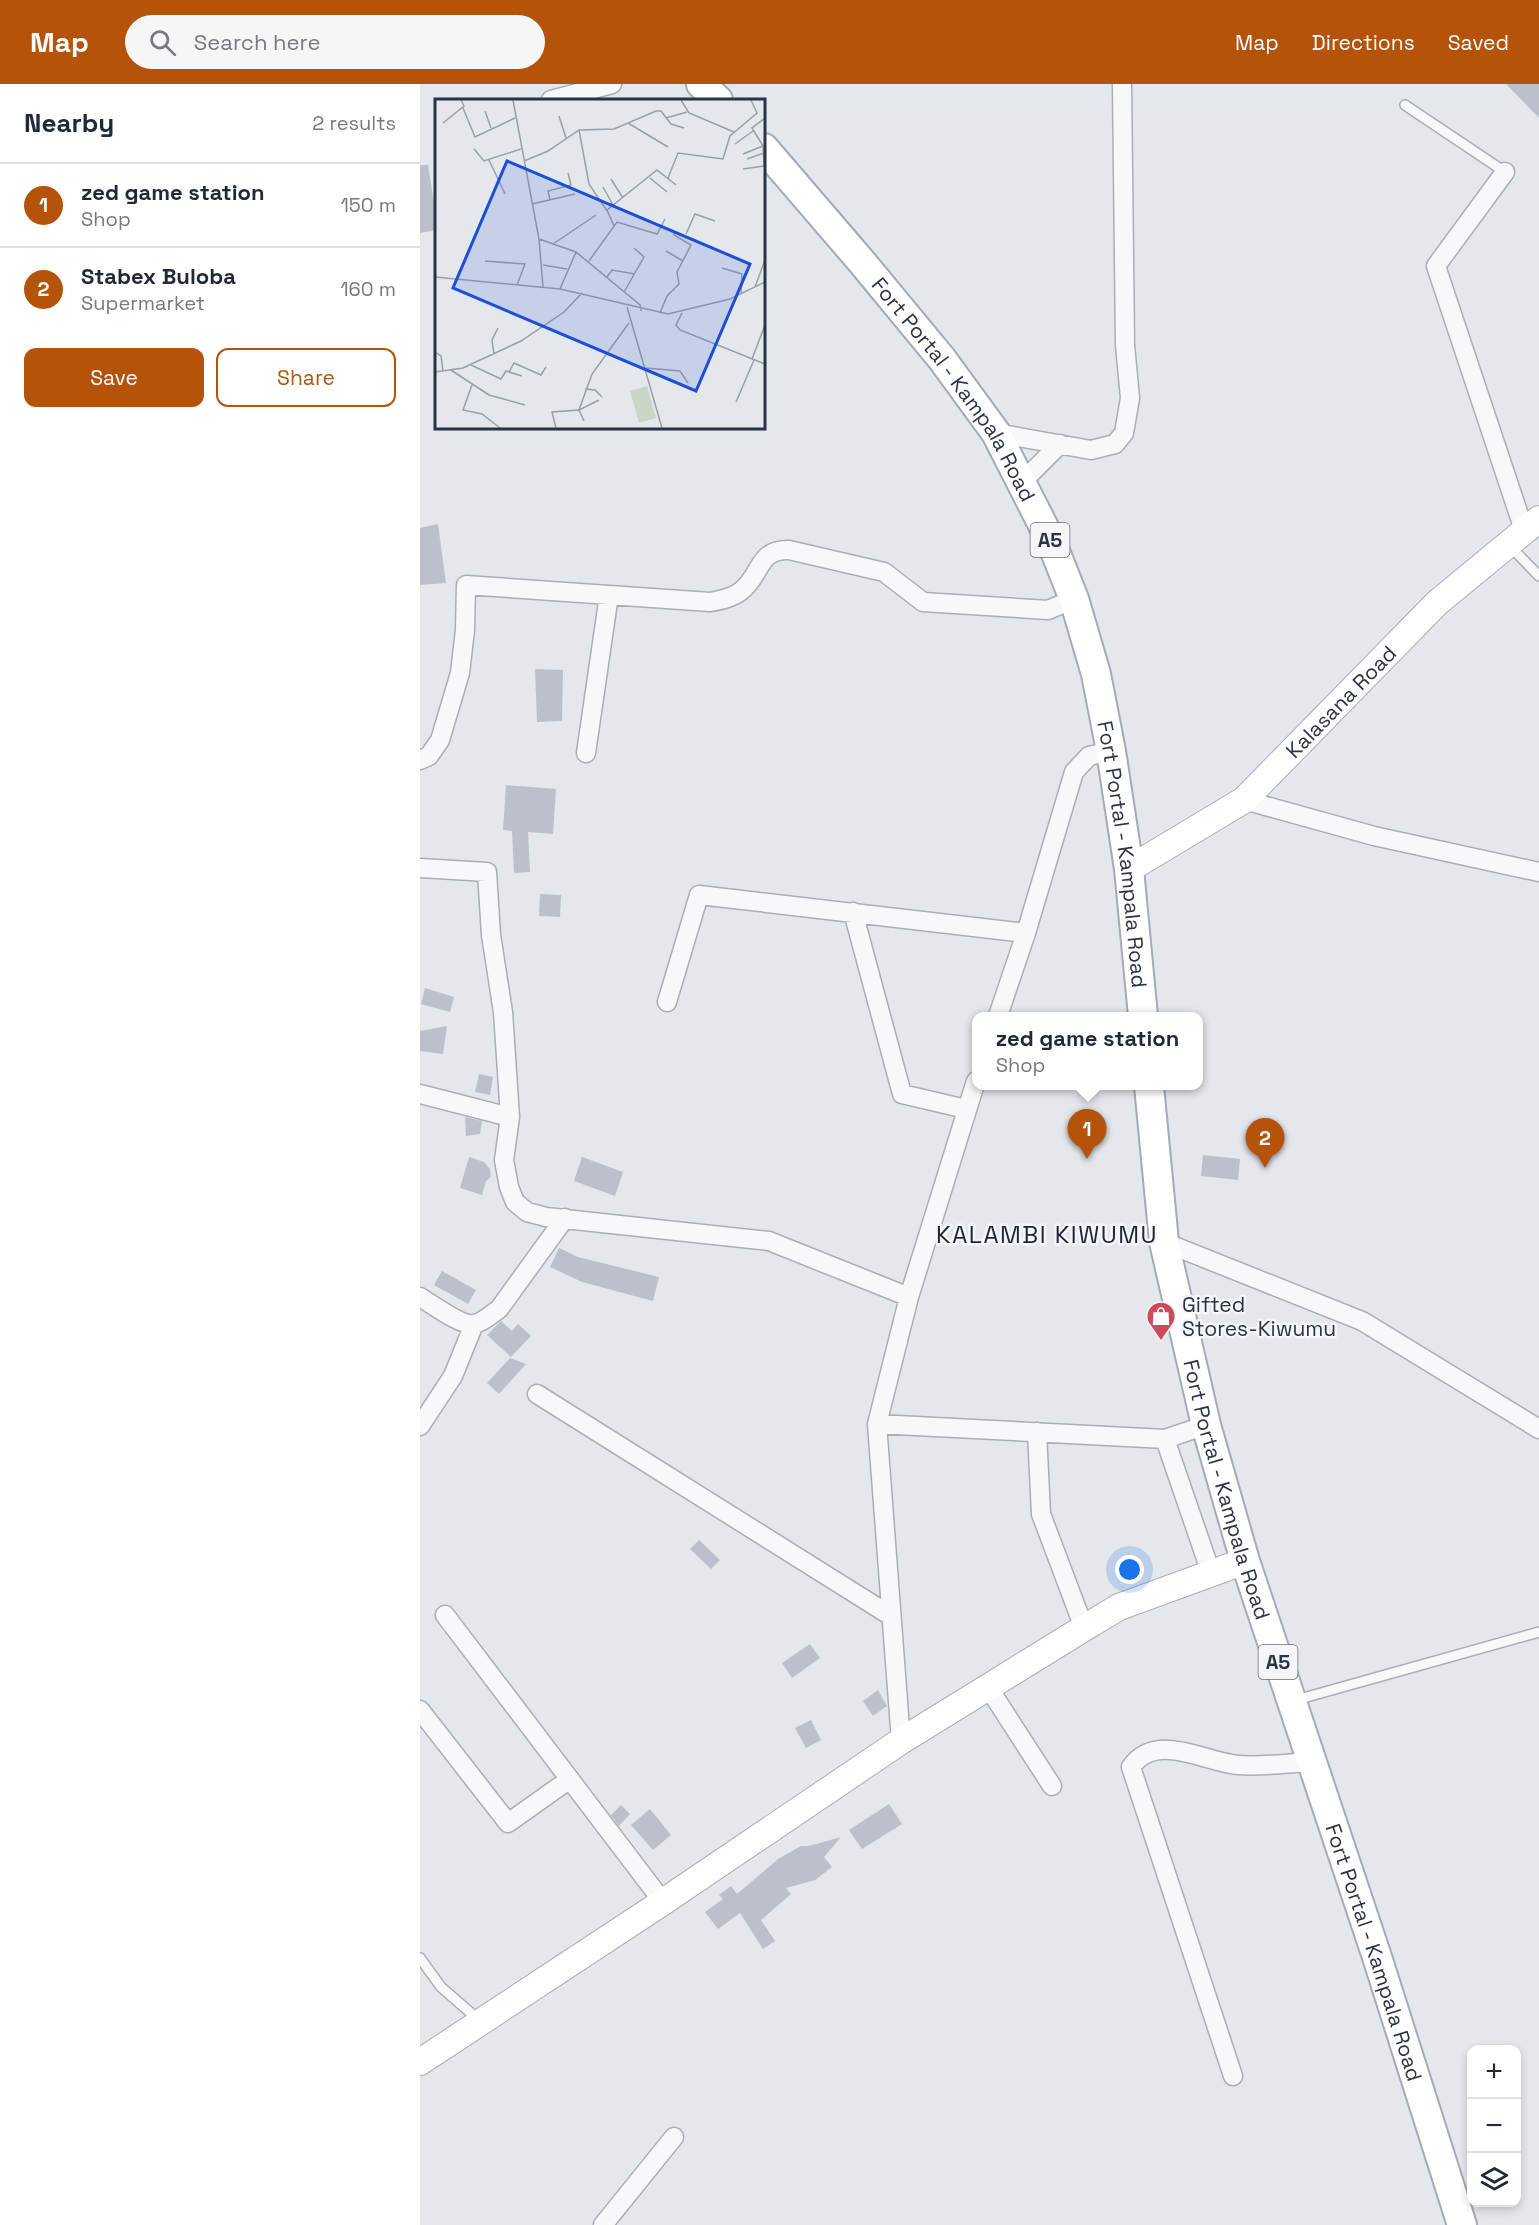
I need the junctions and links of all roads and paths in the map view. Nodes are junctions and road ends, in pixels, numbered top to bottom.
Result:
1 (612, 84) edge
2 (701, 84) edge
3 (1122, 84) edge
4 (555, 99) edge
5 (717, 99) edge
6 (1406, 105) dead end
7 (765, 149) edge
8 (1505, 172) joint
9 (996, 433) junction
10 (1059, 444) junction
11 (1022, 482) junction
12 (1524, 531) edge
13 (1539, 576) edge
14 (609, 595) junction
15 (1074, 599) junction
16 (1111, 751) junction
17 (586, 753) dead end
18 (420, 760) edge
19 (1244, 800) junction
20 (420, 867) edge
21 (1129, 869) junction
22 (1539, 872) edge
23 (853, 912) junction
24 (1026, 933) junction
25 (667, 1002) dead end
26 (1000, 1012) edge
27 (1143, 1012) edge
28 (973, 1090) edge
29 (1149, 1090) edge
30 (420, 1094) edge
31 (966, 1109) junction
32 (510, 1117) junction
33 (565, 1218) junction
34 (1164, 1242) junction
35 (420, 1297) edge
36 (909, 1297) junction
37 (474, 1324) junction
38 (537, 1394) dead end
39 (878, 1424) junction
40 (1206, 1425) junction
41 (420, 1426) edge
42 (1539, 1429) edge
43 (1037, 1432) junction
44 (1165, 1439) junction
45 (1245, 1561) junction
46 (1210, 1574) junction
47 (445, 1615) dead end
48 (891, 1616) junction
49 (1084, 1628) junction
50 (1539, 1632) edge
51 (988, 1687) junction
52 (1292, 1702) junction
53 (420, 1710) edge
54 (901, 1741) junction
55 (1312, 1762) junction
56 (570, 1779) junction
57 (1052, 1786) dead end
58 (663, 1902) junction
59 (420, 1958) edge
60 (482, 2022) junction
61 (420, 2062) edge
62 (1233, 2076) dead end
63 (674, 2137) dead end
64 (603, 2225) edge
65 (1462, 2225) edge

1 - 4 street
2 - 5 main road
3 - 10 street
6 - 8 lane
7 - 9 main road, Fort Portal - Kampala Road / A5
8 - 12 street
9 - 10 street
9 - 11 main road, Fort Portal - Kampala Road / A5
10 - 11 street
11 - 15 main road, Fort Portal - Kampala Road / A5
12 - 13 lane
12 - 19 street, Kalasana Road
14 - 15 street
14 - 17 street
14 - 18 street
15 - 16 main road, Fort Portal - Kampala Road / A5
16 - 21 main road, Fort Portal - Kampala Road / A5
16 - 24 street
19 - 21 street, Kalasana Road
19 - 22 street
20 - 32 street
21 - 27 main road, Fort Portal - Kampala Road / A5
23 - 24 street
23 - 25 street
23 - 31 street
24 - 26 street
28 - 31 street
29 - 34 main road, Fort Portal - Kampala Road / A5
30 - 32 street
31 - 36 street
32 - 33 street
33 - 36 street
33 - 37 street
34 - 40 main road, Fort Portal - Kampala Road / A5
34 - 42 street
35 - 37 street
36 - 39 street
37 - 41 street
38 - 48 street
39 - 43 street
39 - 48 street
40 - 44 street
40 - 45 main road, Fort Portal - Kampala Road / A5
43 - 44 street
43 - 49 street
44 - 46 street
45 - 46 street
45 - 52 main road, Fort Portal - Kampala Road / A5
46 - 49 street
47 - 56 street
48 - 54 street
49 - 51 street
50 - 52 lane
51 - 54 street
51 - 57 street
52 - 55 main road, Fort Portal - Kampala Road / A5
53 - 56 street
54 - 58 street
55 - 62 street
55 - 65 main road, Fort Portal - Kampala Road / A5
56 - 58 street
58 - 60 street
59 - 60 lane
60 - 61 street
63 - 64 street

